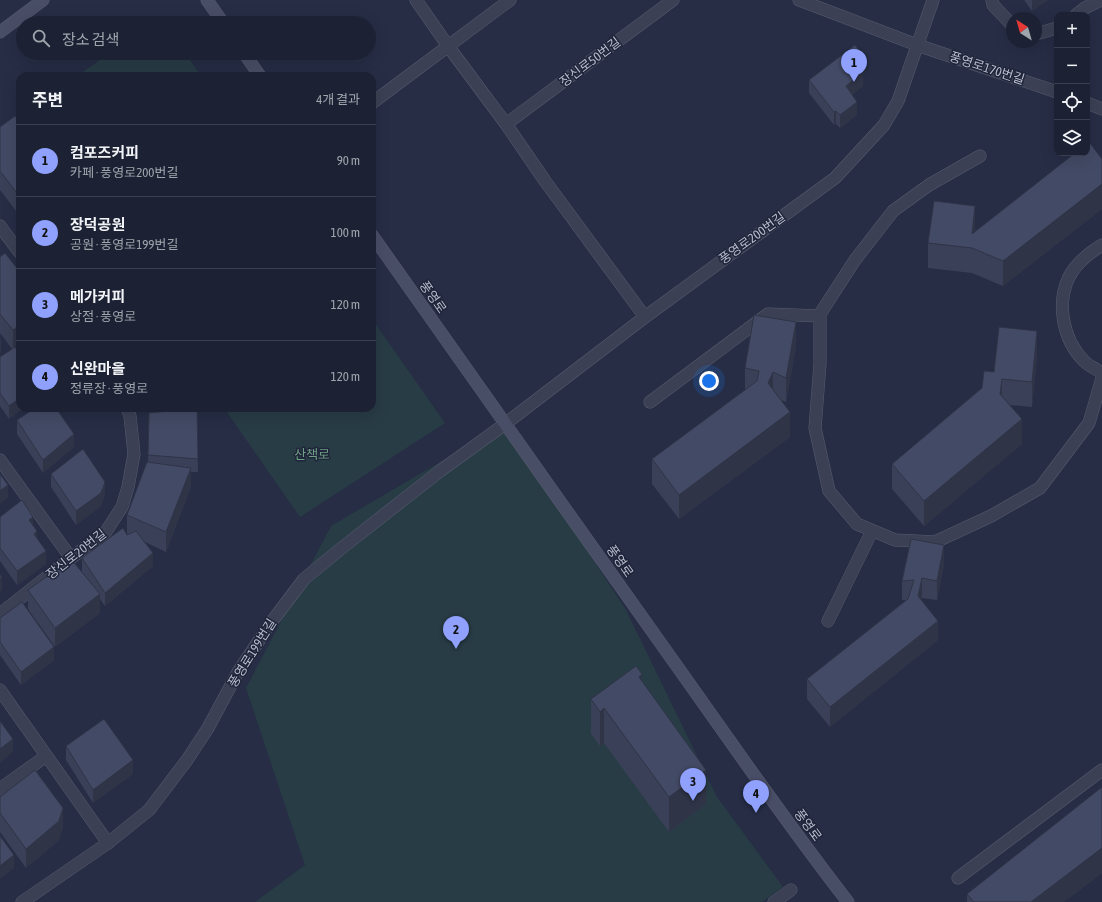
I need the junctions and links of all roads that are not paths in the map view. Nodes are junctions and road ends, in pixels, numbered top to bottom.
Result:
1 (43, 0) edge
2 (207, 0) edge
3 (416, 0) edge
4 (510, 0) edge
5 (673, 0) edge
6 (799, 0) edge
7 (933, 0) edge
8 (992, 0) edge
9 (1101, 0) edge
10 (1080, 12) edge
11 (22, 16) edge
12 (218, 16) edge
13 (1006, 19) edge
14 (16, 20) edge
15 (1054, 29) edge
16 (0, 32) edge
17 (1042, 32) edge
18 (917, 45) junction
19 (448, 46) junction
20 (249, 60) edge
21 (257, 72) edge
22 (1054, 91) edge
23 (376, 100) edge
24 (1090, 104) edge
25 (1102, 109) edge
26 (506, 124) junction
27 (980, 156) dead end
28 (0, 226) edge
29 (376, 241) edge
30 (1102, 245) edge
31 (16, 248) edge
32 (820, 316) junction
33 (645, 317) junction
34 (1102, 373) edge
35 (1102, 378) edge
36 (650, 402) dead end
37 (128, 412) edge
38 (505, 424) junction
39 (0, 460) edge
40 (872, 531) junction
41 (71, 558) junction
42 (0, 614) edge
43 (828, 621) dead end
44 (0, 690) edge
45 (46, 756) junction
46 (1102, 770) edge
47 (0, 789) edge
48 (108, 843) junction
49 (958, 878) dead end
50 (791, 890) dead end
51 (22, 902) edge
52 (774, 902) edge
53 (848, 902) edge

1 - 11 main road
2 - 12 main road
3 - 19 street
4 - 19 street
5 - 26 street, 장신로50번길
6 - 18 street
7 - 18 street, 풍영로200번길
8 - 13 street
9 - 10 street
14 - 16 main road
15 - 17 street
18 - 22 street, 풍영로170번길
18 - 33 street, 풍영로200번길
19 - 23 street
19 - 26 street
20 - 21 main road
24 - 25 street
26 - 33 street
27 - 32 street
28 - 31 street
29 - 38 main road, 풍영로
30 - 34 street
32 - 36 street
32 - 40 street
33 - 38 street, 풍영로200번길
35 - 40 street
37 - 41 street, 장신로20번길
38 - 48 street, 풍영로199번길
38 - 53 main road, 풍영로
39 - 41 street
40 - 43 street
41 - 42 street, 장신로20번길
44 - 45 street
45 - 47 street
45 - 48 street
46 - 49 street
48 - 51 street, 풍영로199번길
50 - 52 street

